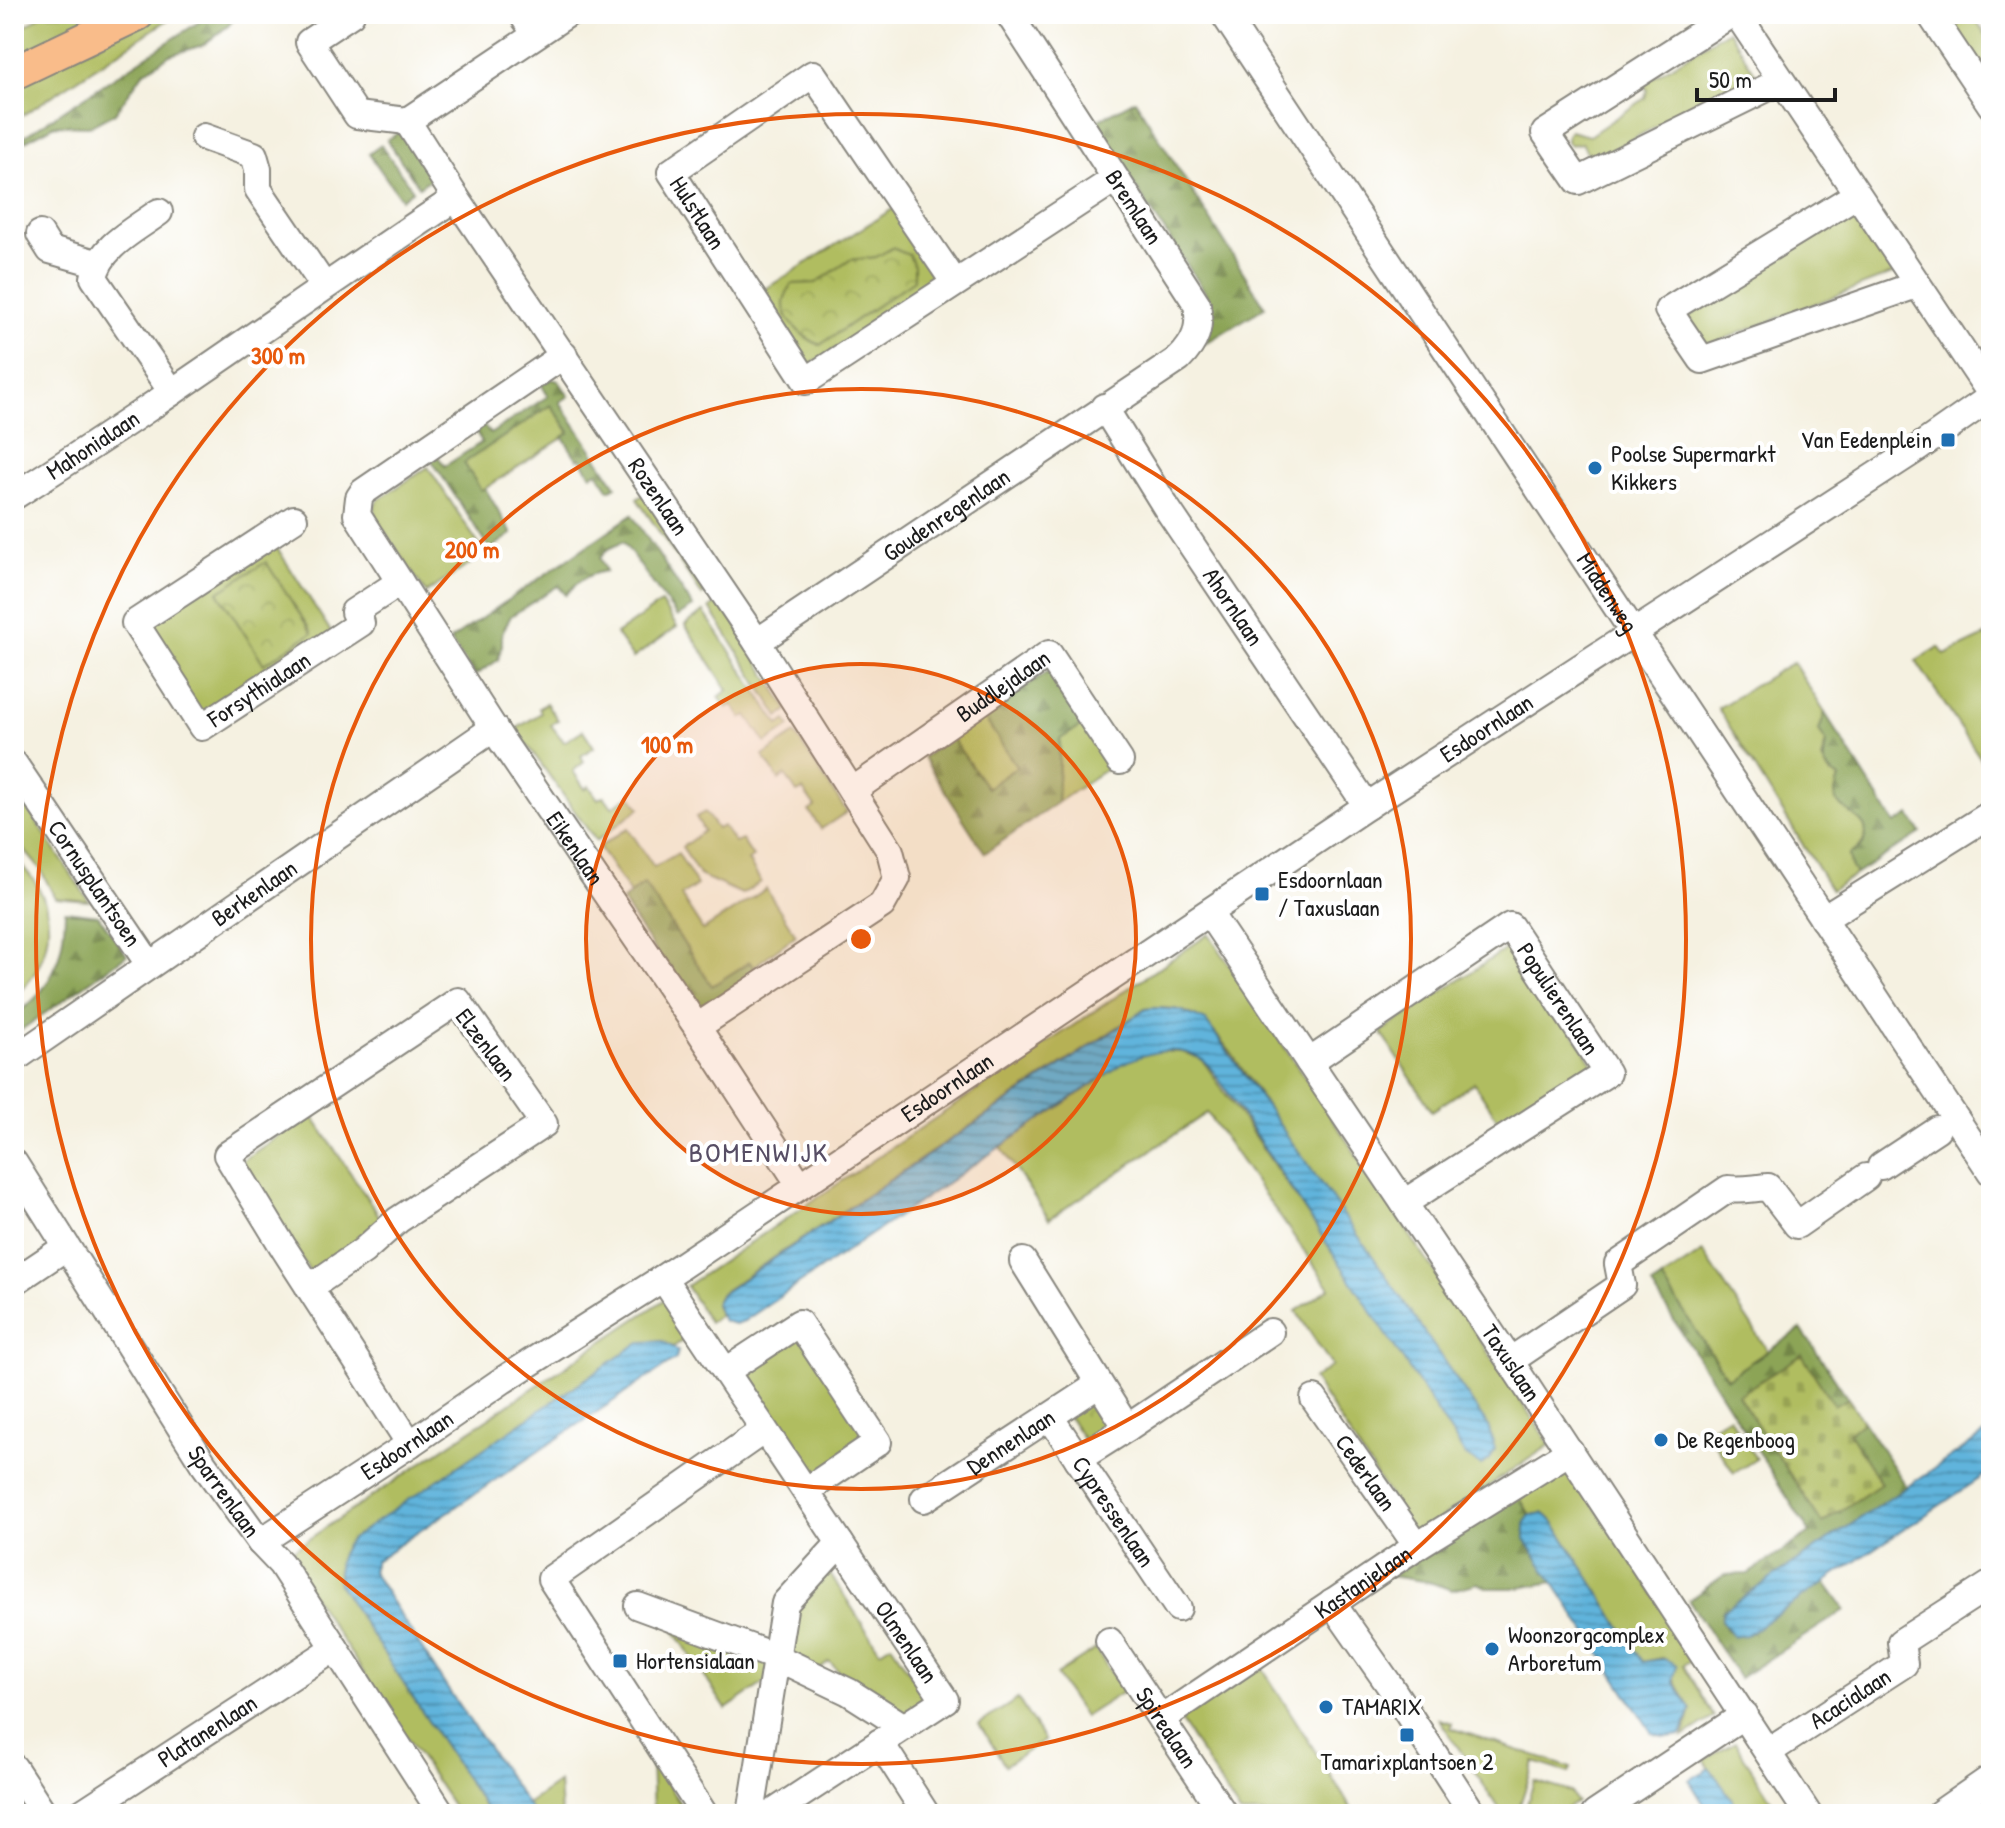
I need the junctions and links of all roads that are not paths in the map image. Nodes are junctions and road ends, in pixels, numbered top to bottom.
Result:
1 (138, 14) edge
2 (351, 14) edge
3 (567, 14) edge
4 (1009, 14) edge
5 (1224, 14) edge
6 (1731, 14) edge
7 (1737, 14) edge
8 (1930, 14) edge
9 (529, 24) edge
10 (14, 73) edge
11 (1781, 81) junction
12 (1991, 105) edge
13 (407, 121) junction
14 (204, 137) dead end
15 (1115, 179) junction
16 (1856, 195) junction
17 (456, 198) junction
18 (159, 212) dead end
19 (40, 234) dead end
20 (96, 263) junction
21 (955, 283) junction
22 (1916, 285) junction
23 (324, 286) junction
24 (564, 355) junction
25 (1134, 387) joint
26 (172, 392) junction
27 (1991, 395) edge
28 (1104, 407) junction
29 (14, 496) edge
30 (294, 519) dead end
31 (400, 582) junction
32 (1633, 632) junction
33 (757, 642) junction
34 (494, 728) junction
35 (1120, 761) dead end
36 (14, 764) edge
37 (852, 791) junction
38 (1367, 806) junction
39 (1991, 814) edge
40 (1209, 913) junction
41 (1823, 919) junction
42 (149, 964) junction
43 (697, 1027) junction
44 (14, 1059) edge
45 (1309, 1062) junction
46 (1937, 1129) dead end
47 (14, 1163) edge
48 (1991, 1172) edge
49 (800, 1185) junction
50 (1404, 1203) junction
51 (66, 1247) junction
52 (1023, 1261) dead end
53 (663, 1278) junction
54 (14, 1282) edge
55 (309, 1288) junction
56 (1270, 1332) dead end
57 (1510, 1361) junction
58 (726, 1371) junction
59 (1098, 1385) junction
60 (1314, 1399) dead end
61 (1050, 1417) junction
62 (1127, 1428) junction
63 (764, 1430) junction
64 (410, 1444) junction
65 (1570, 1451) junction
66 (1078, 1459) junction
67 (806, 1491) junction
68 (924, 1499) dead end
69 (260, 1542) junction
70 (840, 1543) junction
71 (1417, 1546) junction
72 (1991, 1584) edge
73 (1332, 1603) junction
74 (638, 1606) dead end
75 (1178, 1608) dead end
76 (1109, 1641) dead end
77 (335, 1648) junction
78 (776, 1657) junction
79 (1744, 1715) junction
80 (1161, 1719) junction
81 (904, 1727) junction
82 (880, 1742) junction
83 (1768, 1752) junction
84 (14, 1768) edge
85 (1991, 1778) edge
86 (1991, 1793) edge
87 (44, 1814) edge
88 (80, 1814) edge
89 (442, 1814) edge
90 (704, 1814) edge
91 (751, 1814) edge
92 (771, 1814) edge
93 (926, 1814) edge
94 (1224, 1814) edge
95 (1473, 1814) edge
96 (1595, 1814) edge
97 (1808, 1814) edge
98 (1939, 1814) edge
99 (1961, 1814) edge

1 - 10 main road
2 - 13 street
3 - 9 street
4 - 15 street, Bremlaan
5 - 32 street, Middenweg
6 - 11 street
7 - 11 street
8 - 12 street
9 - 13 street
11 - 16 street
13 - 17 street, Rozenlaan
14 - 23 street
15 - 21 street, Hulstlaan
15 - 25 street, Bremlaan
16 - 22 street
16 - 22 street
17 - 23 street, Mahonialaan
17 - 24 street, Rozenlaan
18 - 20 street
19 - 20 street
20 - 26 street
21 - 21 street, Hulstlaan
22 - 27 street
23 - 26 street, Mahonialaan
24 - 31 street, Eikenlaan
24 - 33 street, Rozenlaan
25 - 28 street, Goudenregenlaan
26 - 29 street, Mahonialaan
27 - 32 street
28 - 33 street, Goudenregenlaan
28 - 38 street, Ahornlaan
30 - 31 street, Forsythialaan
31 - 34 street, Eikenlaan
32 - 38 street, Esdoornlaan
32 - 41 street, Middenweg
33 - 37 street, Rozenlaan
34 - 42 street, Berkenlaan
34 - 43 street, Eikenlaan
35 - 37 street, Buddlejalaan
36 - 42 street, Cornusplantsoen
37 - 43 street, Rozenlaan
38 - 40 street, Esdoornlaan
39 - 41 street
40 - 45 street, Taxuslaan
40 - 49 street, Esdoornlaan
41 - 48 street, Middenweg
42 - 44 street, Berkenlaan
43 - 49 street, Eikenlaan
45 - 50 street, Taxuslaan
45 - 50 street, Populierenlaan
46 - 57 street
47 - 51 street, Sparrenlaan
49 - 53 street, Esdoornlaan
50 - 57 street, Taxuslaan
51 - 54 street
51 - 69 street, Sparrenlaan
52 - 59 street
53 - 58 street, Olmenlaan
53 - 64 street, Esdoornlaan
55 - 55 street, Elzenlaan
55 - 64 street, Elzenlaan
56 - 62 street
57 - 65 street, Taxuslaan
58 - 63 street, Olmenlaan
58 - 67 street
59 - 61 street, Dennenlaan
59 - 62 street
60 - 71 street, Cederlaan
61 - 66 street, Cypressenlaan
61 - 68 street, Dennenlaan
62 - 66 street
63 - 67 street, Olmenlaan
63 - 90 street
64 - 69 street, Esdoornlaan
65 - 71 street, Kastanjelaan
65 - 79 street, Taxuslaan
66 - 75 street, Cypressenlaan
67 - 70 street, Olmenlaan
69 - 77 street, Sparrenlaan
70 - 78 street
70 - 81 street, Olmenlaan
71 - 73 street, Kastanjelaan
72 - 83 street, Acacialaan
73 - 80 street, Kastanjelaan
73 - 95 street
74 - 78 street
76 - 80 street, Spirealaan
77 - 88 street, Platanenlaan
77 - 89 street, Sparrenlaan
78 - 81 street
78 - 91 street
79 - 83 street, Taxuslaan
79 - 96 street
80 - 94 street, Spirealaan
81 - 82 street, Olmenlaan
82 - 92 street, Olmenlaan
82 - 93 street
83 - 97 street, Taxuslaan
84 - 87 street
85 - 98 street
86 - 99 street

